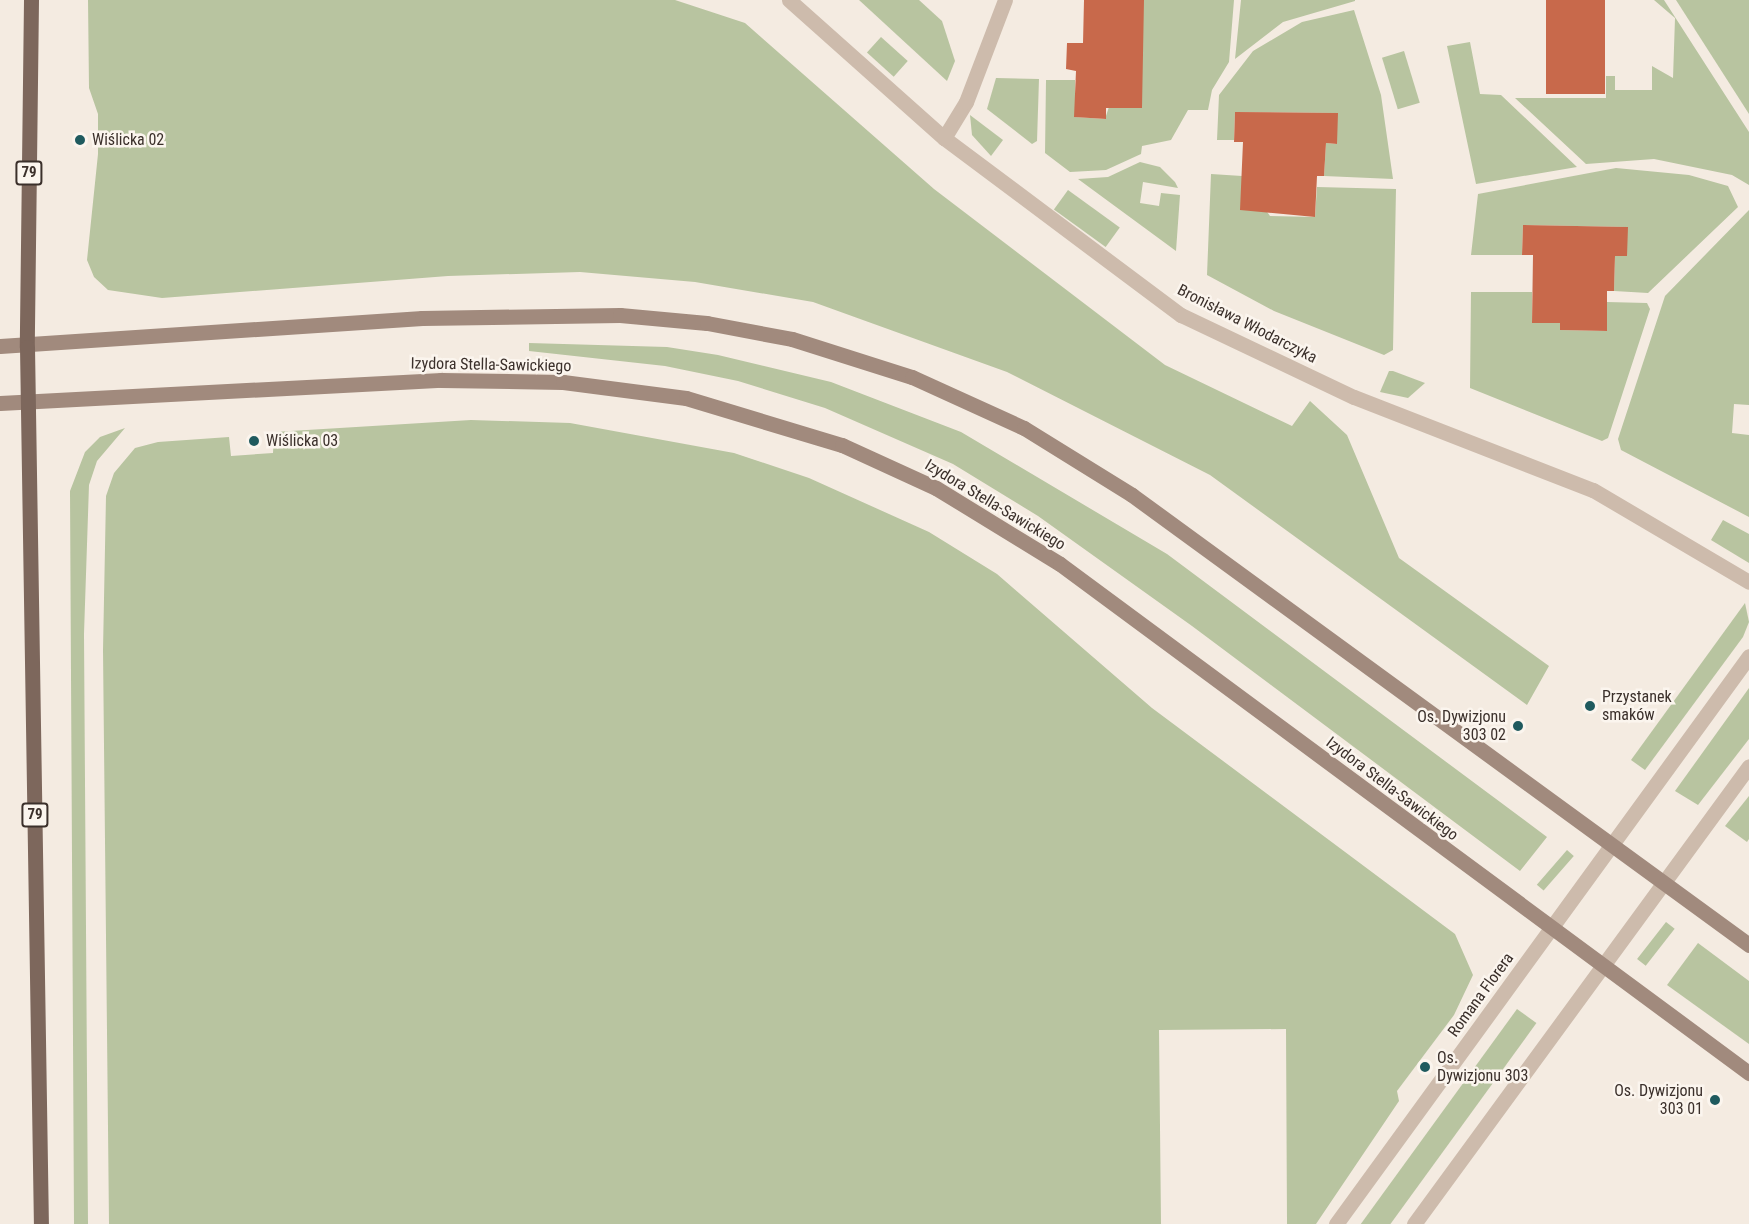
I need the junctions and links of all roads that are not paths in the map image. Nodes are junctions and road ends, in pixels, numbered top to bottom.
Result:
1 (32, 0) edge
2 (789, 0) edge
3 (1005, 0) edge
4 (944, 138) junction
5 (0, 346) edge
6 (27, 346) junction
7 (0, 403) edge
8 (28, 406) junction
9 (1749, 582) edge
10 (1749, 656) edge
11 (1749, 766) edge
12 (1613, 846) junction
13 (1663, 883) junction
14 (1551, 929) junction
15 (1749, 945) edge
16 (1602, 966) junction
17 (1749, 1073) edge
18 (40, 1224) edge
19 (1336, 1224) edge
20 (1413, 1224) edge

1 - 6 main road, 79
2 - 4 street, Bronisława Włodarczyka
3 - 4 street
4 - 9 street, Bronisława Włodarczyka
5 - 6 main road
6 - 8 main road, 79
6 - 12 main road
7 - 8 main road, Izydora Stella-Sawickiego
8 - 14 main road, Izydora Stella-Sawickiego
8 - 18 main road, 79
10 - 12 street, Romana Florera
11 - 13 street
12 - 13 main road
12 - 14 street, Romana Florera
13 - 15 main road
13 - 16 street
14 - 16 main road, Izydora Stella-Sawickiego
14 - 19 street, Romana Florera
16 - 17 main road, Izydora Stella-Sawickiego
16 - 20 street

